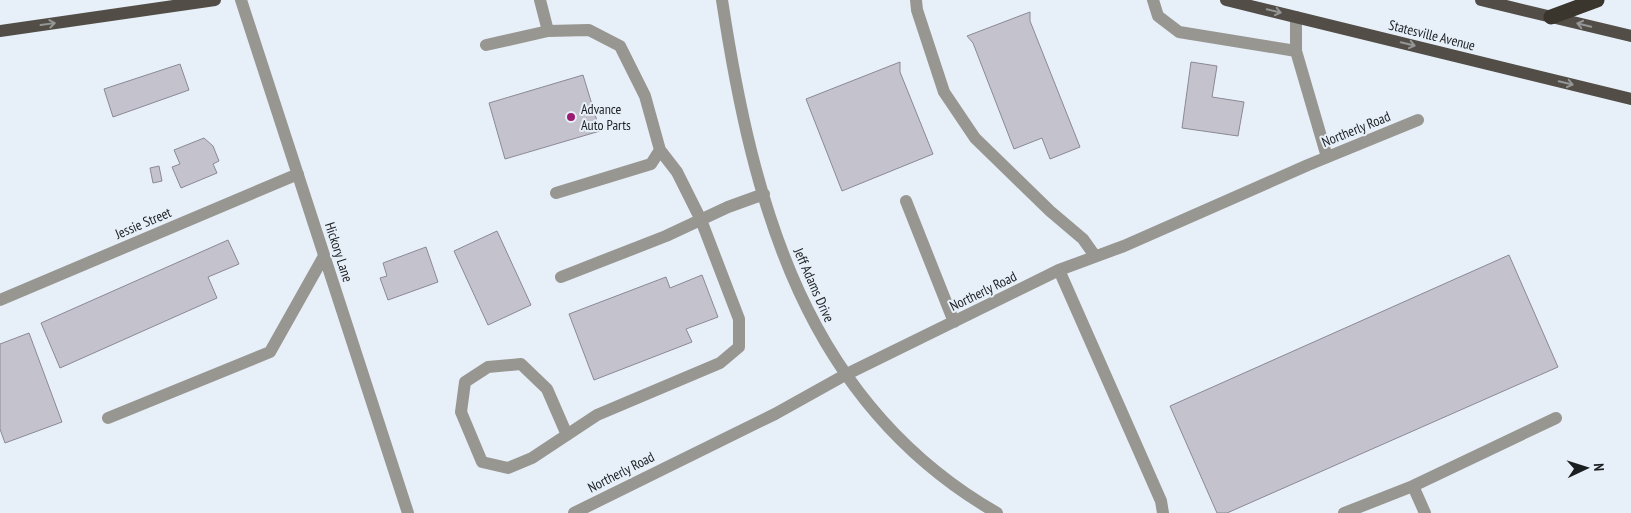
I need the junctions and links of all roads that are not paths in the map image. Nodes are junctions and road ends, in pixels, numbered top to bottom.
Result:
1 (216, 0) edge
2 (241, 0) edge
3 (540, 0) edge
4 (722, 0) edge
5 (916, 0) edge
6 (1153, 0) edge
7 (1226, 0) edge
8 (1481, 0) edge
9 (1597, 0) edge
10 (1296, 17) junction
11 (1551, 17) junction
12 (0, 31) edge
13 (548, 31) junction
14 (1631, 36) edge
15 (486, 45) dead end
16 (1296, 51) junction
17 (1631, 99) edge
18 (1418, 120) dead end
19 (660, 150) junction
20 (1327, 157) junction
21 (298, 174) junction
22 (556, 194) dead end
23 (764, 194) junction
24 (906, 201) dead end
25 (701, 220) junction
26 (324, 256) junction
27 (1095, 256) junction
28 (1059, 270) junction
29 (561, 277) dead end
30 (0, 300) edge
31 (954, 322) junction
32 (844, 375) junction
33 (108, 418) dead end
34 (1556, 418) dead end
35 (567, 435) junction
36 (1413, 486) junction
37 (408, 513) edge
38 (574, 513) edge
39 (997, 513) edge
40 (1163, 513) edge
41 (1344, 513) edge
42 (1425, 513) edge

12 -> 1 main road
2 - 21 street, Hickory Lane
3 - 13 street
4 - 23 street, Jeff Adams Drive
5 - 27 street
6 - 16 street
7 -> 10 main road, Statesville Avenue
8 - 11 main road
9 - 11 highway
10 - 16 street
10 -> 17 main road, Statesville Avenue
14 -> 11 main road
13 - 15 street
13 - 19 street
16 - 20 street
18 - 20 street, Northerly Road
19 - 22 street
19 - 25 street
20 - 27 street, Northerly Road
21 - 26 street, Hickory Lane
21 - 30 street, Jessie Street
23 - 25 street
23 - 32 street, Jeff Adams Drive
24 - 31 street
25 - 29 street
25 - 35 street
26 - 33 street
26 - 37 street, Hickory Lane
27 - 28 street, Northerly Road
28 - 31 street, Northerly Road
28 - 40 street
31 - 32 street, Northerly Road
32 - 38 street, Northerly Road
32 - 39 street, Jeff Adams Drive
34 - 36 street
35 - 35 street
36 - 41 street
36 - 42 street

